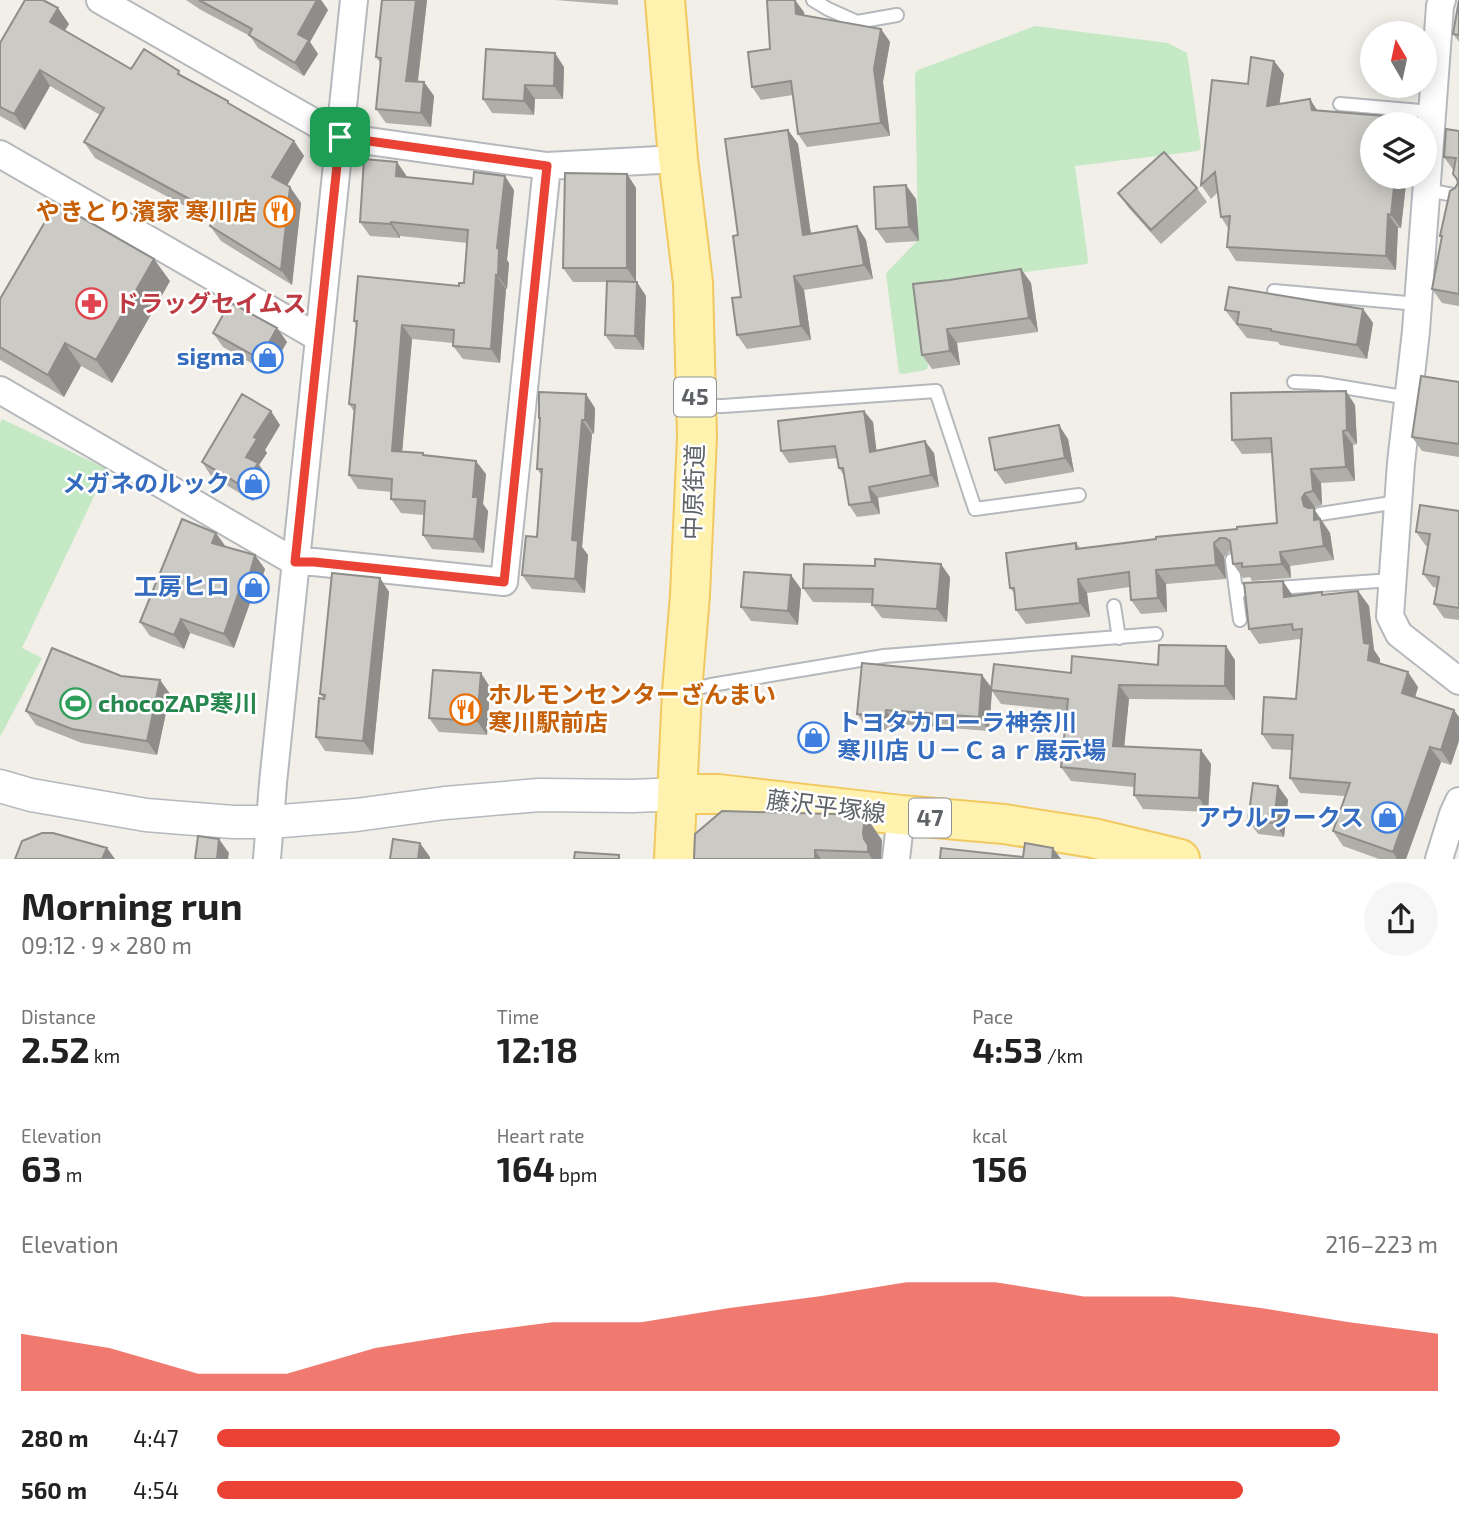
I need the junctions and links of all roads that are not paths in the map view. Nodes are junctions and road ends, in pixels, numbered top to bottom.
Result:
1 (100, 0) edge
2 (354, 0) edge
3 (665, 0) edge
4 (813, 0) edge
5 (1443, 0) edge
6 (897, 15) dead end
7 (1340, 104) dead end
8 (1432, 112) joint
9 (340, 137) junction
10 (0, 154) edge
11 (678, 159) junction
12 (547, 166) junction
13 (1427, 190) joint
14 (1459, 196) edge
15 (1274, 291) edge
16 (1418, 304) junction
17 (319, 338) junction
18 (1294, 382) dead end
19 (0, 390) edge
20 (1409, 398) junction
21 (695, 406) junction
22 (1079, 495) dead end
23 (1398, 502) junction
24 (1321, 514) dead end
25 (1232, 561) edge
26 (295, 562) junction
27 (1392, 580) junction
28 (1236, 591) junction
29 (1114, 606) dead end
30 (1240, 620) dead end
31 (1156, 634) dead end
32 (1119, 638) junction
33 (1459, 681) edge
34 (682, 692) junction
35 (0, 786) edge
36 (678, 794) junction
37 (1459, 801) edge
38 (901, 816) junction
39 (270, 822) junction
40 (267, 859) edge
41 (674, 859) edge
42 (896, 859) edge
43 (1180, 859) edge
44 (1439, 859) edge

1 - 9 street
2 - 9 street
3 - 11 main road, 中原街道 / 45
4 - 6 lane
5 - 8 street
7 - 8 lane
9 - 12 street
9 - 17 street
10 - 17 street
11 - 12 street
11 - 21 main road, 中原街道 / 45
12 - 26 street
13 - 14 lane
13 - 16 street
15 - 16 lane
16 - 20 street
17 - 26 street
18 - 20 lane
19 - 26 street
20 - 23 street
21 - 22 lane
21 - 34 main road, 中原街道 / 45
23 - 24 lane
23 - 27 street
25 - 28 lane
26 - 39 street
27 - 28 lane
27 - 33 street
28 - 30 lane
29 - 32 lane
31 - 32 lane
32 - 34 lane
34 - 36 main road, 中原街道 / 45
35 - 39 street
36 - 38 main road, 藤沢平塚線 / 47
36 - 39 street
36 - 41 main road, 中原街道 / 45
37 - 44 street
38 - 42 street
38 - 43 main road, 藤沢平塚線 / 47
39 - 40 street

